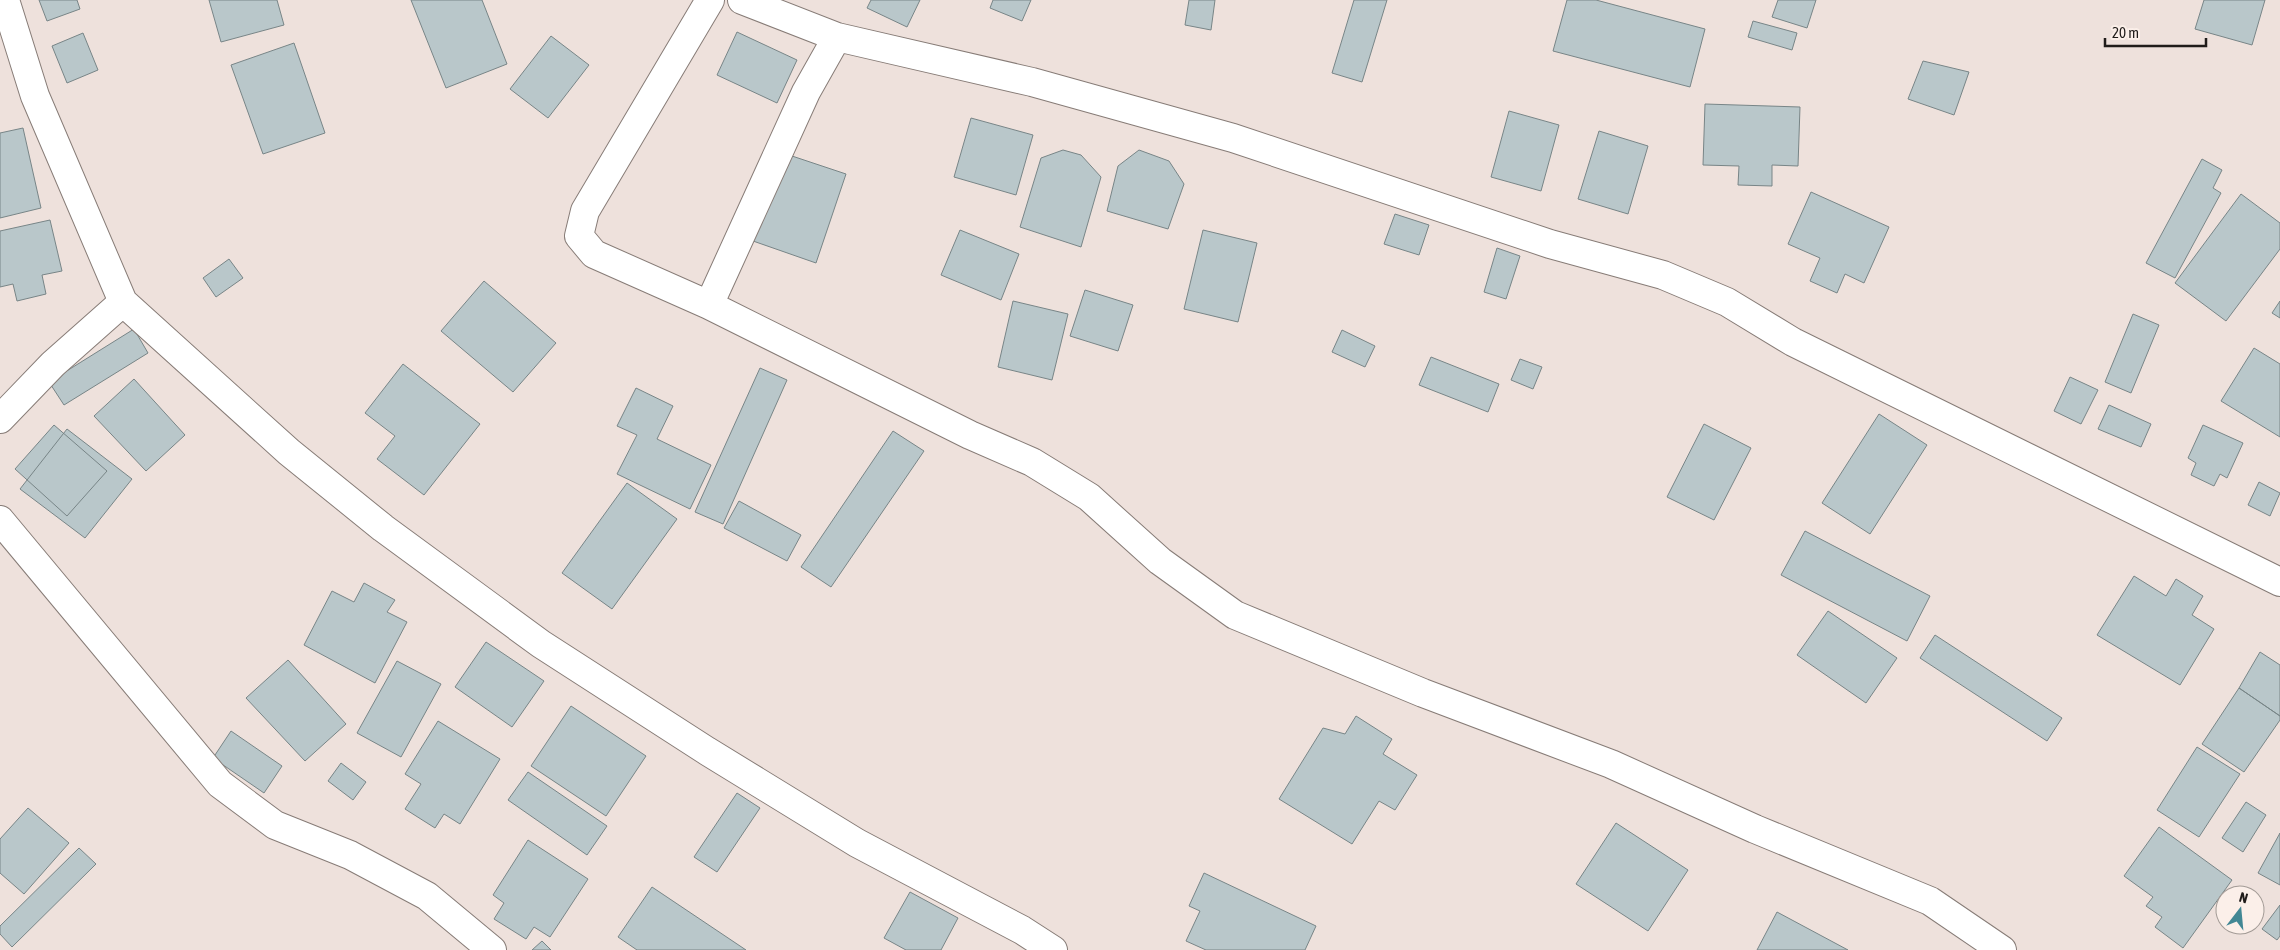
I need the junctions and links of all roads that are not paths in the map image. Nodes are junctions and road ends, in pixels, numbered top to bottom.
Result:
1 (5, 0) edge
2 (710, 0) edge
3 (742, 0) edge
4 (837, 37) junction
5 (123, 302) junction
6 (710, 305) junction
7 (0, 418) edge
8 (0, 520) edge
9 (2280, 582) edge
10 (492, 950) edge
11 (1053, 950) edge
12 (2002, 950) edge

1 - 5 street
2 - 6 street
3 - 4 street
4 - 6 street
4 - 9 street
5 - 7 street
5 - 11 street
6 - 12 street
8 - 10 street

